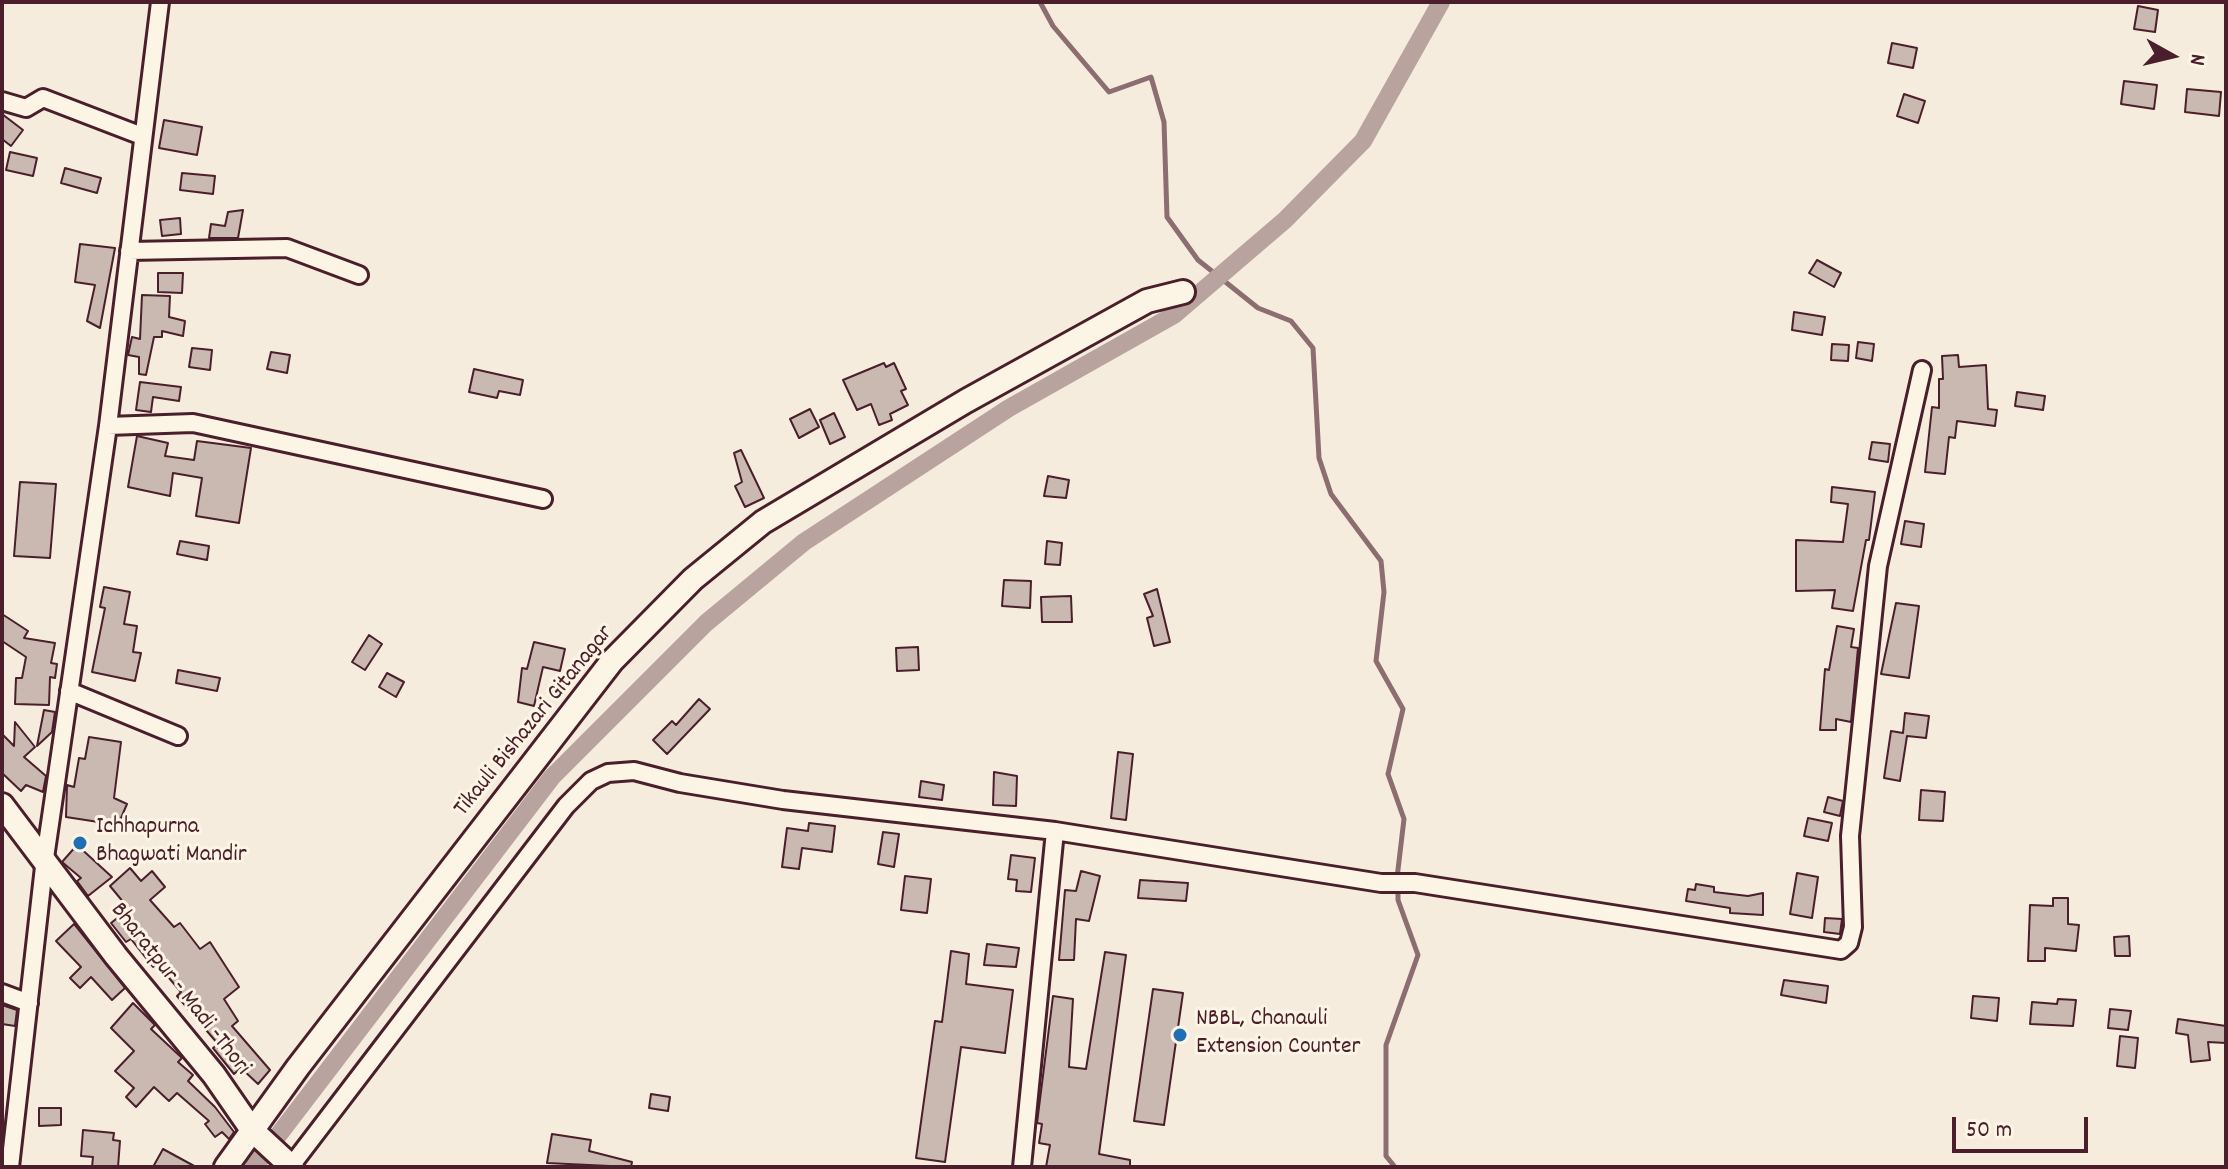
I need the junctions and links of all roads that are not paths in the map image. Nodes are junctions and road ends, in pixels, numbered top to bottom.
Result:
1 (160, 2) edge
2 (2, 101) edge
3 (142, 136) junction
4 (129, 251) junction
5 (359, 275) dead end
6 (1183, 292) dead end
7 (1922, 370) dead end
8 (108, 426) junction
9 (543, 499) dead end
10 (69, 691) junction
11 (178, 736) dead end
12 (2, 805) edge
13 (1055, 831) junction
14 (45, 858) junction
15 (2, 993) edge
16 (29, 1003) junction
17 (253, 1131) junction
18 (287, 1162) edge
19 (10, 1167) edge
20 (226, 1167) edge
21 (1022, 1167) edge

1 - 3 street
2 - 3 street
3 - 4 street
4 - 5 street
4 - 8 street
6 - 17 street, Tikauli Bishazari Gitanagar
7 - 13 street
8 - 9 street
8 - 10 street
10 - 11 street
10 - 14 street
12 - 14 street, Bharatpur - Madi -Thori
13 - 18 street
13 - 21 street
14 - 16 street
14 - 17 street, Bharatpur - Madi -Thori
15 - 16 street
16 - 19 street
17 - 18 street, Bharatpur - Madi -Thori
17 - 20 street, Tikauli Bishazari Gitanagar

